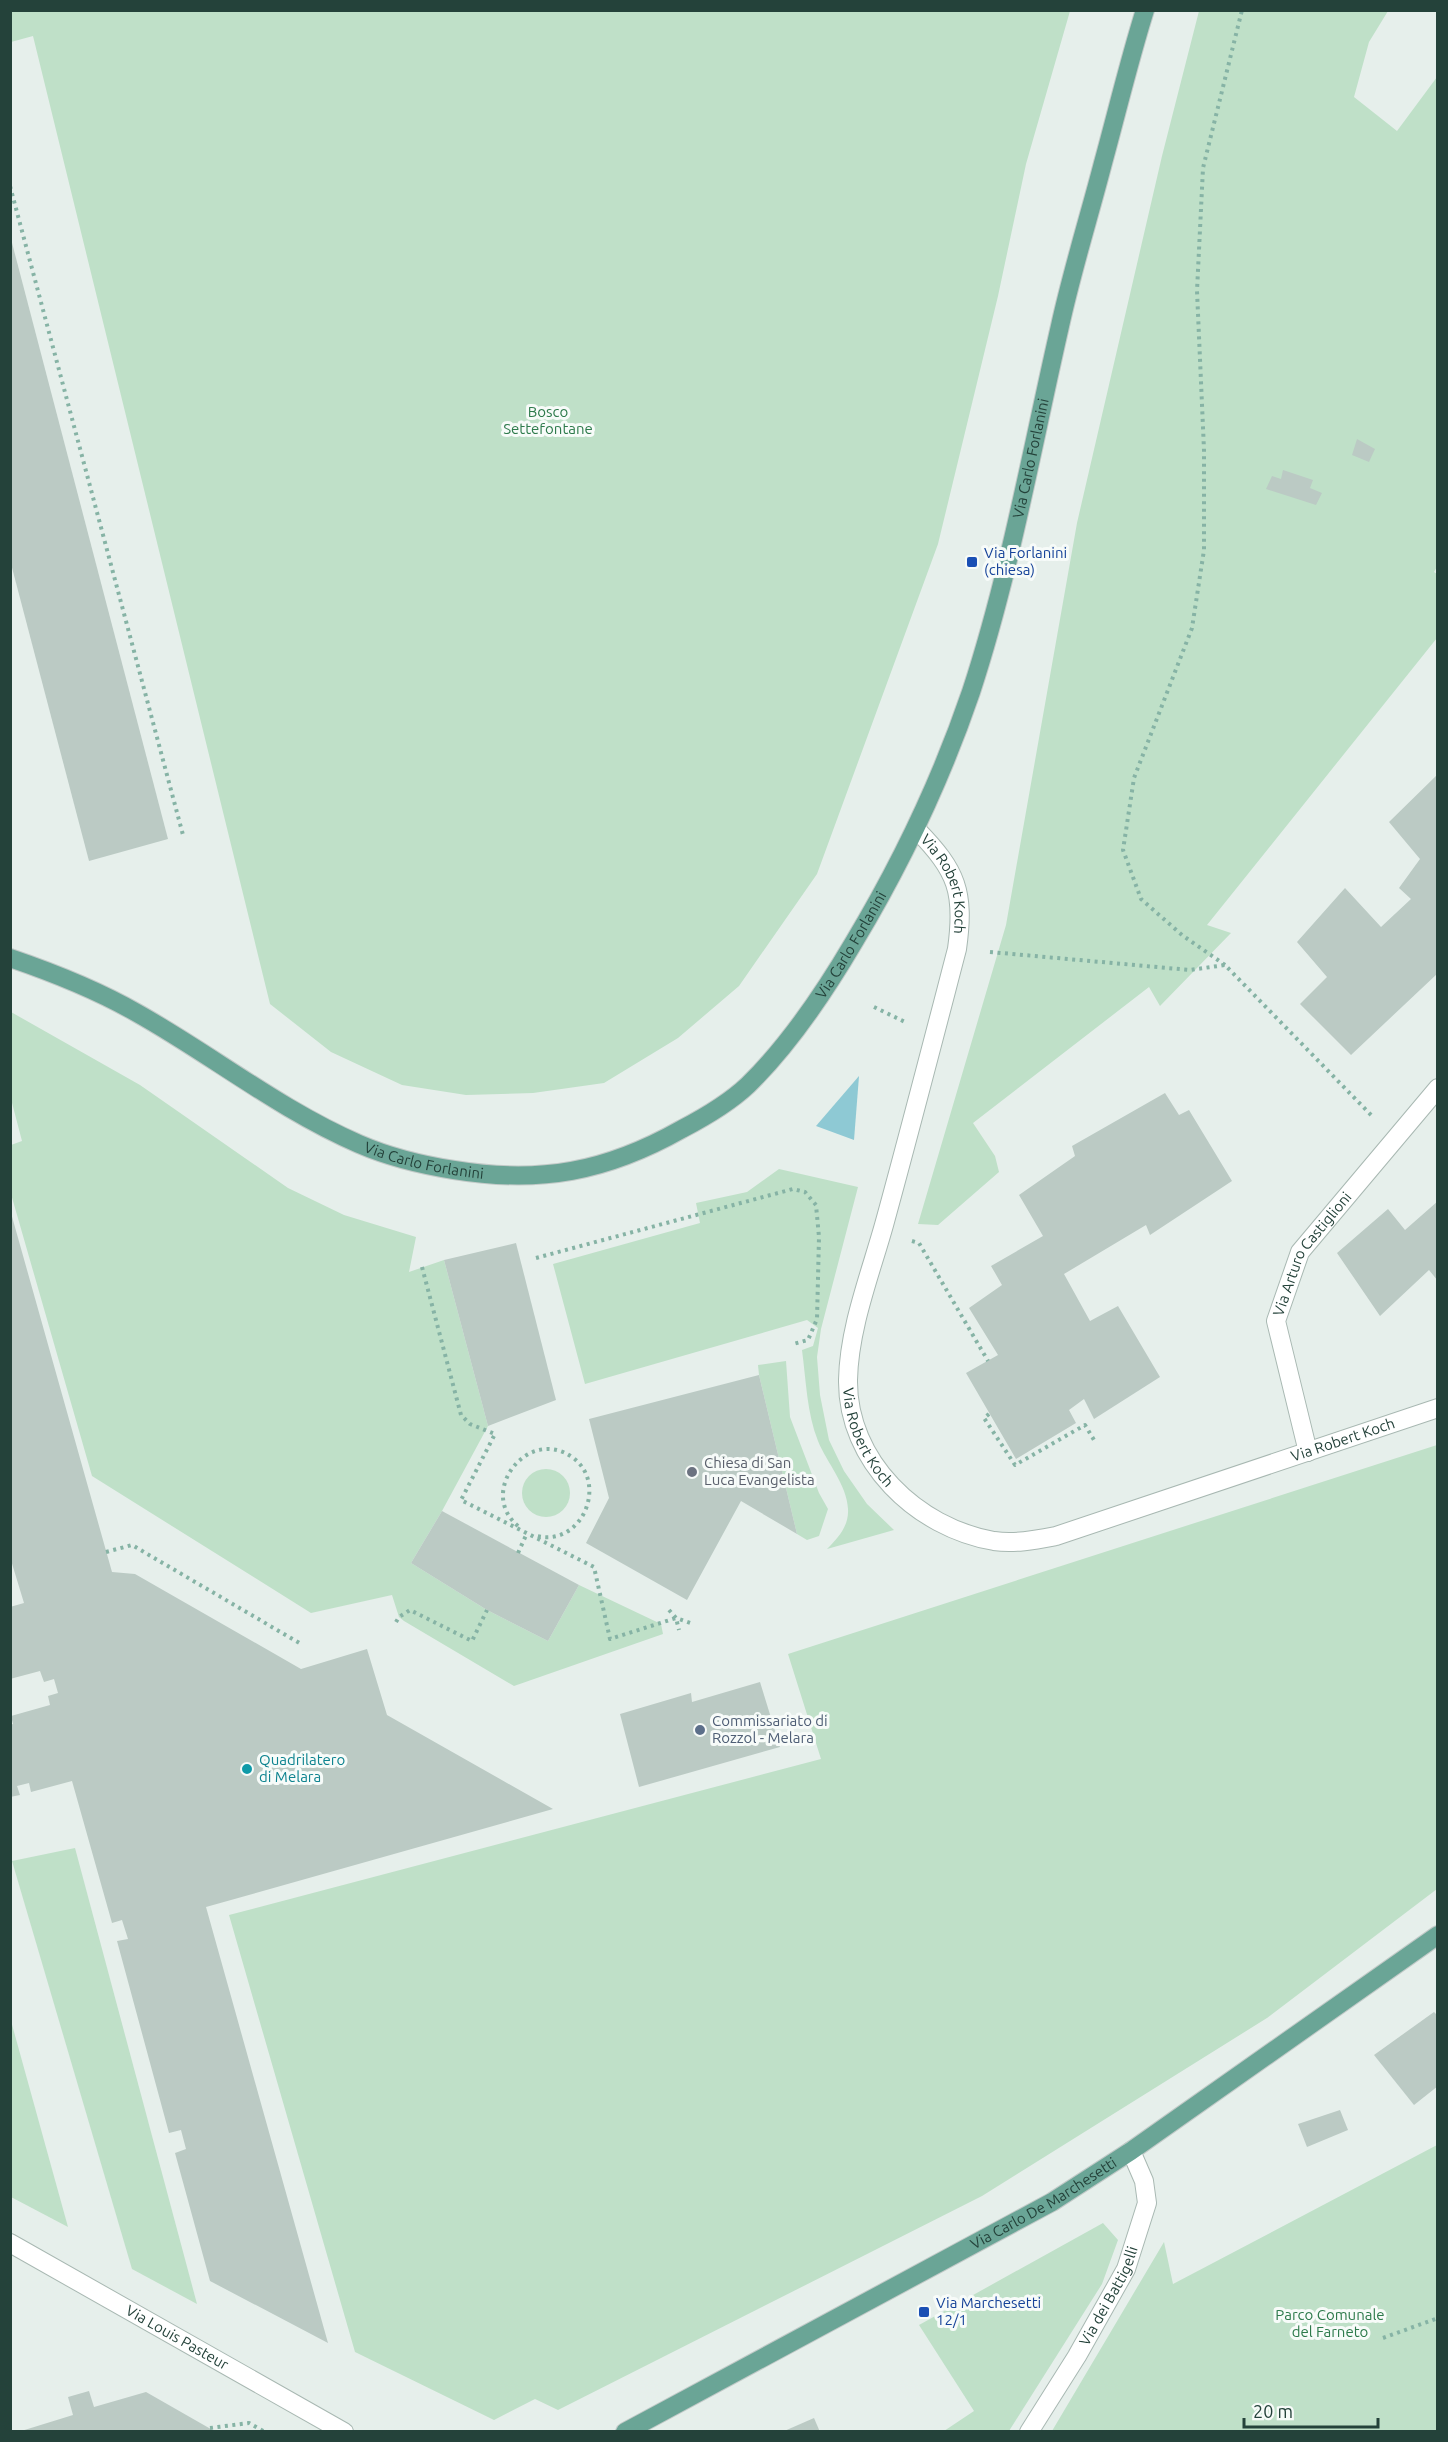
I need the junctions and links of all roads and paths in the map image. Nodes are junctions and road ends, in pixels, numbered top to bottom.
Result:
1 (1145, 10) edge
2 (1242, 10) edge
3 (10, 186) edge
4 (917, 830) junction
5 (183, 836) dead end
6 (986, 952) dead end
7 (10, 958) edge
8 (1225, 965) junction
9 (874, 1007) dead end
10 (906, 1022) dead end
11 (1437, 1088) edge
12 (1394, 1139) junction
13 (903, 1239) dead end
14 (536, 1258) dead end
15 (422, 1267) dead end
16 (793, 1344) dead end
17 (988, 1361) dead end
18 (1437, 1408) edge
19 (989, 1414) dead end
20 (1094, 1440) dead end
21 (1308, 1452) junction
22 (526, 1533) junction
23 (106, 1552) dead end
24 (518, 1553) dead end
25 (487, 1610) dead end
26 (669, 1610) dead end
27 (675, 1618) junction
28 (396, 1622) dead end
29 (693, 1624) dead end
30 (679, 1630) dead end
31 (301, 1644) dead end
32 (1437, 1935) edge
33 (1131, 2151) junction
34 (10, 2243) edge
35 (1437, 2318) edge
36 (1383, 2338) dead end
37 (210, 2428) dead end
38 (265, 2432) edge
39 (344, 2432) edge
40 (625, 2432) edge
41 (1029, 2432) edge

1 - 4 main road, Via Carlo Forlanini
2 - 8 path
3 - 5 path
4 - 7 main road, Via Carlo Forlanini
4 - 21 street, Via Robert Koch
6 - 8 path
8 - 12 path
9 - 10 path
11 - 12 street, Via Arturo Castiglioni
12 - 21 street, Via Arturo Castiglioni
13 - 17 path
14 - 16 path
15 - 22 path
18 - 21 street, Via Robert Koch
19 - 20 path
22 - 22 path
22 - 24 path
22 - 27 path
23 - 31 path
25 - 28 path
26 - 27 path
27 - 29 path
27 - 30 path
32 - 33 main road, Via Carlo De Marchesetti
33 - 40 main road, Via Carlo De Marchesetti
33 - 41 street, Via dei Battigelli
34 - 39 street, Via Louis Pasteur
35 - 36 path
37 - 38 path

